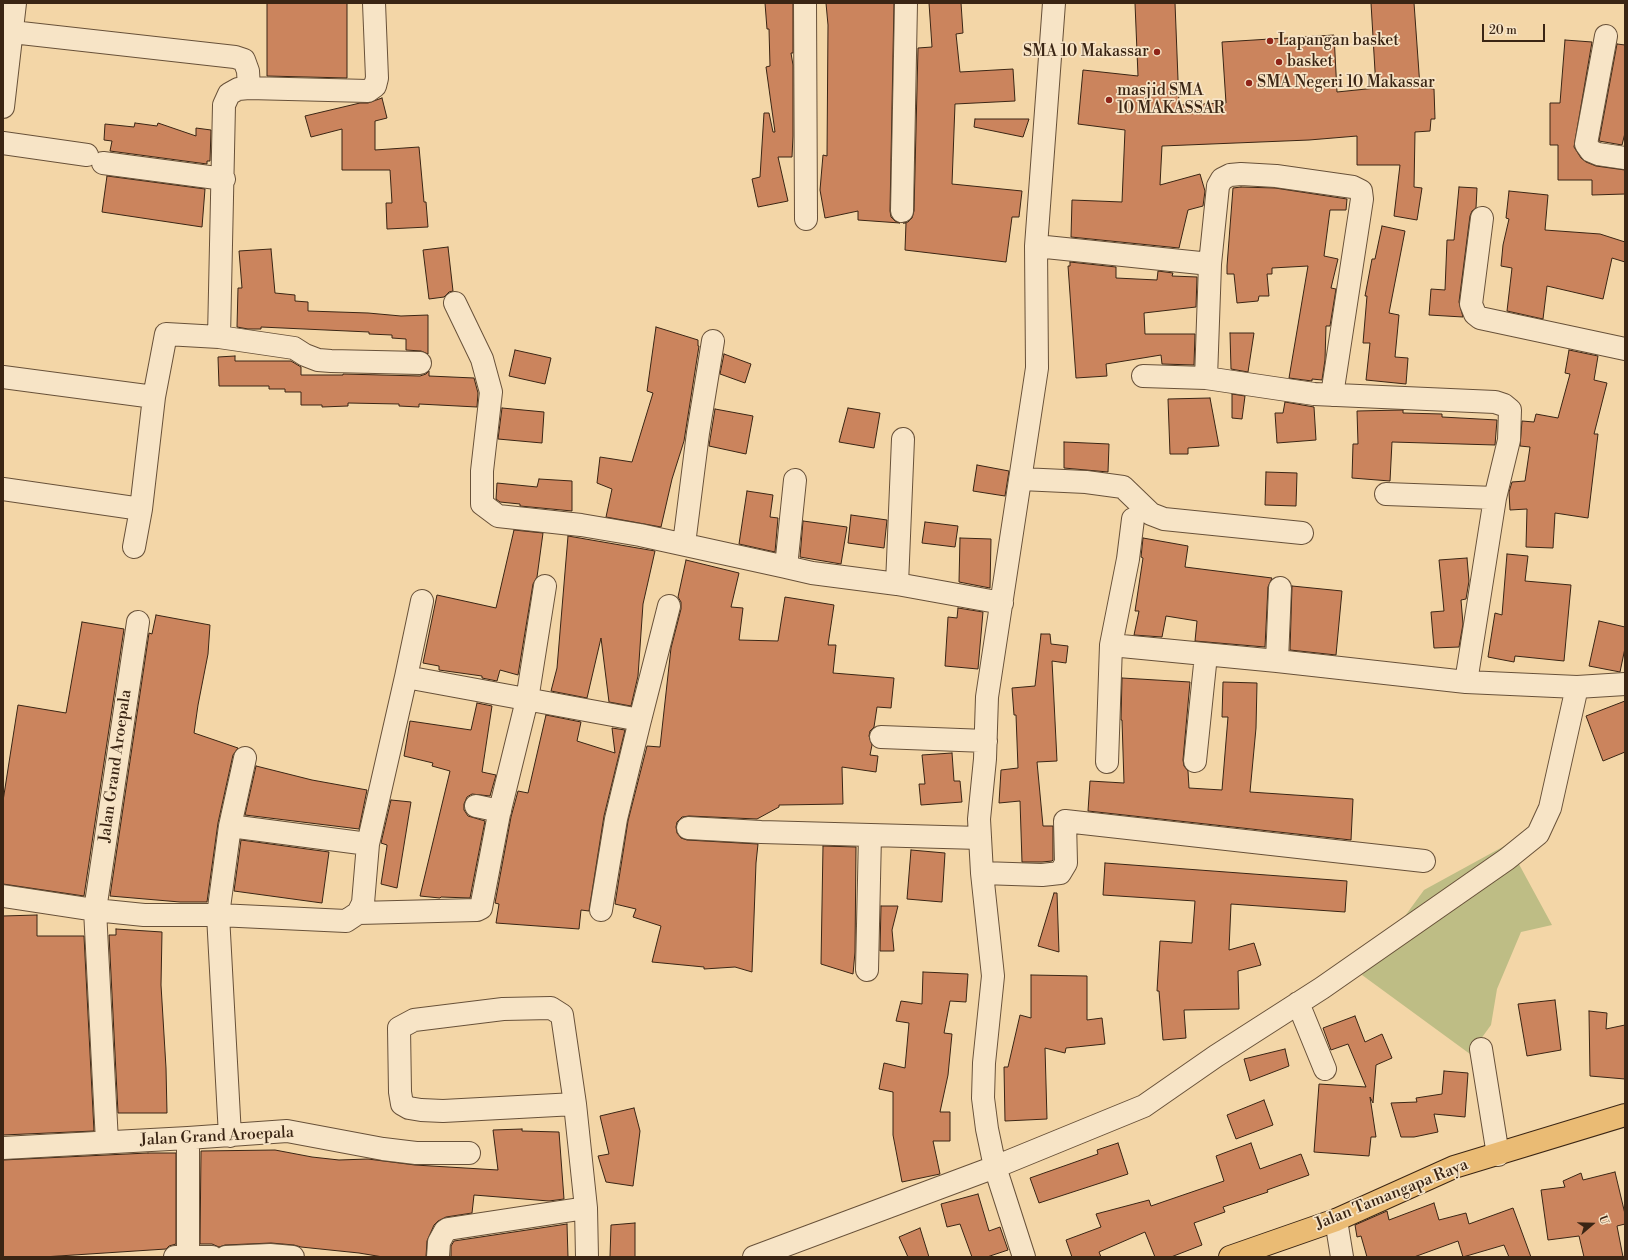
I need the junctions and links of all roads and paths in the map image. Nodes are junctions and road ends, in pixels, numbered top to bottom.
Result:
1 (15, 3) edge
2 (374, 3) edge
3 (805, 3) edge
4 (906, 3) edge
5 (1054, 3) edge
6 (12, 32) junction
7 (1606, 36) dead end
8 (249, 88) junction
9 (3, 107) edge
10 (3, 143) edge
11 (1625, 158) edge
12 (224, 179) junction
13 (902, 211) dead end
14 (1482, 218) dead end
15 (806, 219) dead end
16 (1036, 246) junction
17 (1210, 264) junction
18 (455, 303) dead end
19 (219, 337) junction
20 (714, 341) dead end
21 (1625, 349) edge
22 (420, 363) dead end
23 (1143, 376) dead end
24 (3, 377) edge
25 (1206, 378) junction
26 (1332, 395) junction
27 (154, 397) junction
28 (903, 439) dead end
29 (1021, 479) junction
30 (795, 480) dead end
31 (3, 489) edge
32 (1386, 494) dead end
33 (1495, 498) junction
34 (141, 508) junction
35 (1133, 519) dead end
36 (1302, 533) dead end
37 (684, 544) junction
38 (134, 547) dead end
39 (786, 567) junction
40 (897, 584) junction
41 (545, 586) dead end
42 (1280, 588) dead end
43 (422, 601) dead end
44 (1002, 603) junction
45 (669, 606) dead end
46 (138, 622) dead end
47 (1111, 645) junction
48 (1206, 655) junction
49 (1277, 662) junction
50 (406, 677) junction
51 (1466, 682) junction
52 (1625, 684) edge
53 (1577, 687) junction
54 (527, 700) junction
55 (640, 720) junction
56 (880, 737) dead end
57 (986, 741) junction
58 (245, 758) dead end
59 (1195, 761) dead end
60 (1107, 762) dead end
61 (476, 806) dead end
62 (500, 811) junction
63 (230, 826) junction
64 (688, 828) dead end
65 (870, 835) junction
66 (980, 838) junction
67 (368, 844) junction
68 (1424, 861) dead end
69 (982, 873) junction
70 (3, 896) edge
71 (95, 910) junction
72 (600, 910) dead end
73 (358, 913) junction
74 (218, 915) junction
75 (867, 970) dead end
76 (1298, 1003) junction
77 (1481, 1049) dead end
78 (1325, 1068) dead end
79 (575, 1104) junction
80 (1625, 1115) edge
81 (230, 1136) junction
82 (188, 1138) junction
83 (107, 1142) junction
84 (3, 1148) edge
85 (469, 1153) dead end
86 (1498, 1155) junction
87 (995, 1167) junction
88 (586, 1208) junction
89 (1336, 1220) junction
90 (181, 1257) edge
91 (212, 1257) edge
92 (226, 1257) edge
93 (293, 1257) edge
94 (438, 1257) edge
95 (587, 1257) edge
96 (754, 1257) edge
97 (1024, 1257) edge
98 (1230, 1257) edge
99 (1342, 1257) edge

1 - 6 street
2 - 8 street
3 - 15 street
4 - 13 street
5 - 16 street
6 - 8 street
6 - 9 street
7 - 11 street
8 - 12 street
10 - 12 street
12 - 19 street
14 - 21 street
16 - 17 street
16 - 29 street
17 - 25 street
17 - 26 street
18 - 37 street
19 - 22 street
19 - 27 street
20 - 37 street
23 - 25 street
24 - 27 street
25 - 26 street
26 - 33 street
27 - 34 street
28 - 40 street
29 - 36 street
29 - 44 street
30 - 39 street
31 - 34 street
32 - 33 street
33 - 51 street
34 - 38 street
35 - 47 street
37 - 39 street
39 - 40 street
40 - 44 street
41 - 54 street
42 - 49 street
43 - 50 street
44 - 57 street
45 - 55 street
46 - 71 street, Jalan Grand Aroepala
47 - 48 street
47 - 60 street
48 - 49 street
48 - 59 street
49 - 51 street
50 - 54 street
50 - 67 street
51 - 53 street
52 - 53 street
53 - 76 street
54 - 55 street
54 - 62 street
55 - 72 street
56 - 57 street
57 - 66 street
58 - 63 street
61 - 62 street
62 - 73 street
63 - 67 street
63 - 74 street
64 - 65 street
65 - 66 street
65 - 75 street
66 - 69 street
67 - 73 street
68 - 69 street
69 - 87 street
70 - 71 street
71 - 74 street
71 - 83 street, Jalan Grand Aroepala
73 - 74 street
74 - 81 street
76 - 78 street
76 - 87 street
77 - 86 street
79 - 79 street
79 - 88 street
80 - 86 main road, Jalan Tamangapa Raya
81 - 82 street, Jalan Grand Aroepala
81 - 85 street, Jalan Grand Aroepala
82 - 83 street, Jalan Grand Aroepala
82 - 90 street
83 - 84 street, Jalan Grand Aroepala
86 - 89 main road, Jalan Tamangapa Raya
87 - 96 street
87 - 97 street
88 - 94 street
88 - 95 street
89 - 98 main road, Jalan Tamangapa Raya
89 - 99 street
90 - 91 street
92 - 93 street

